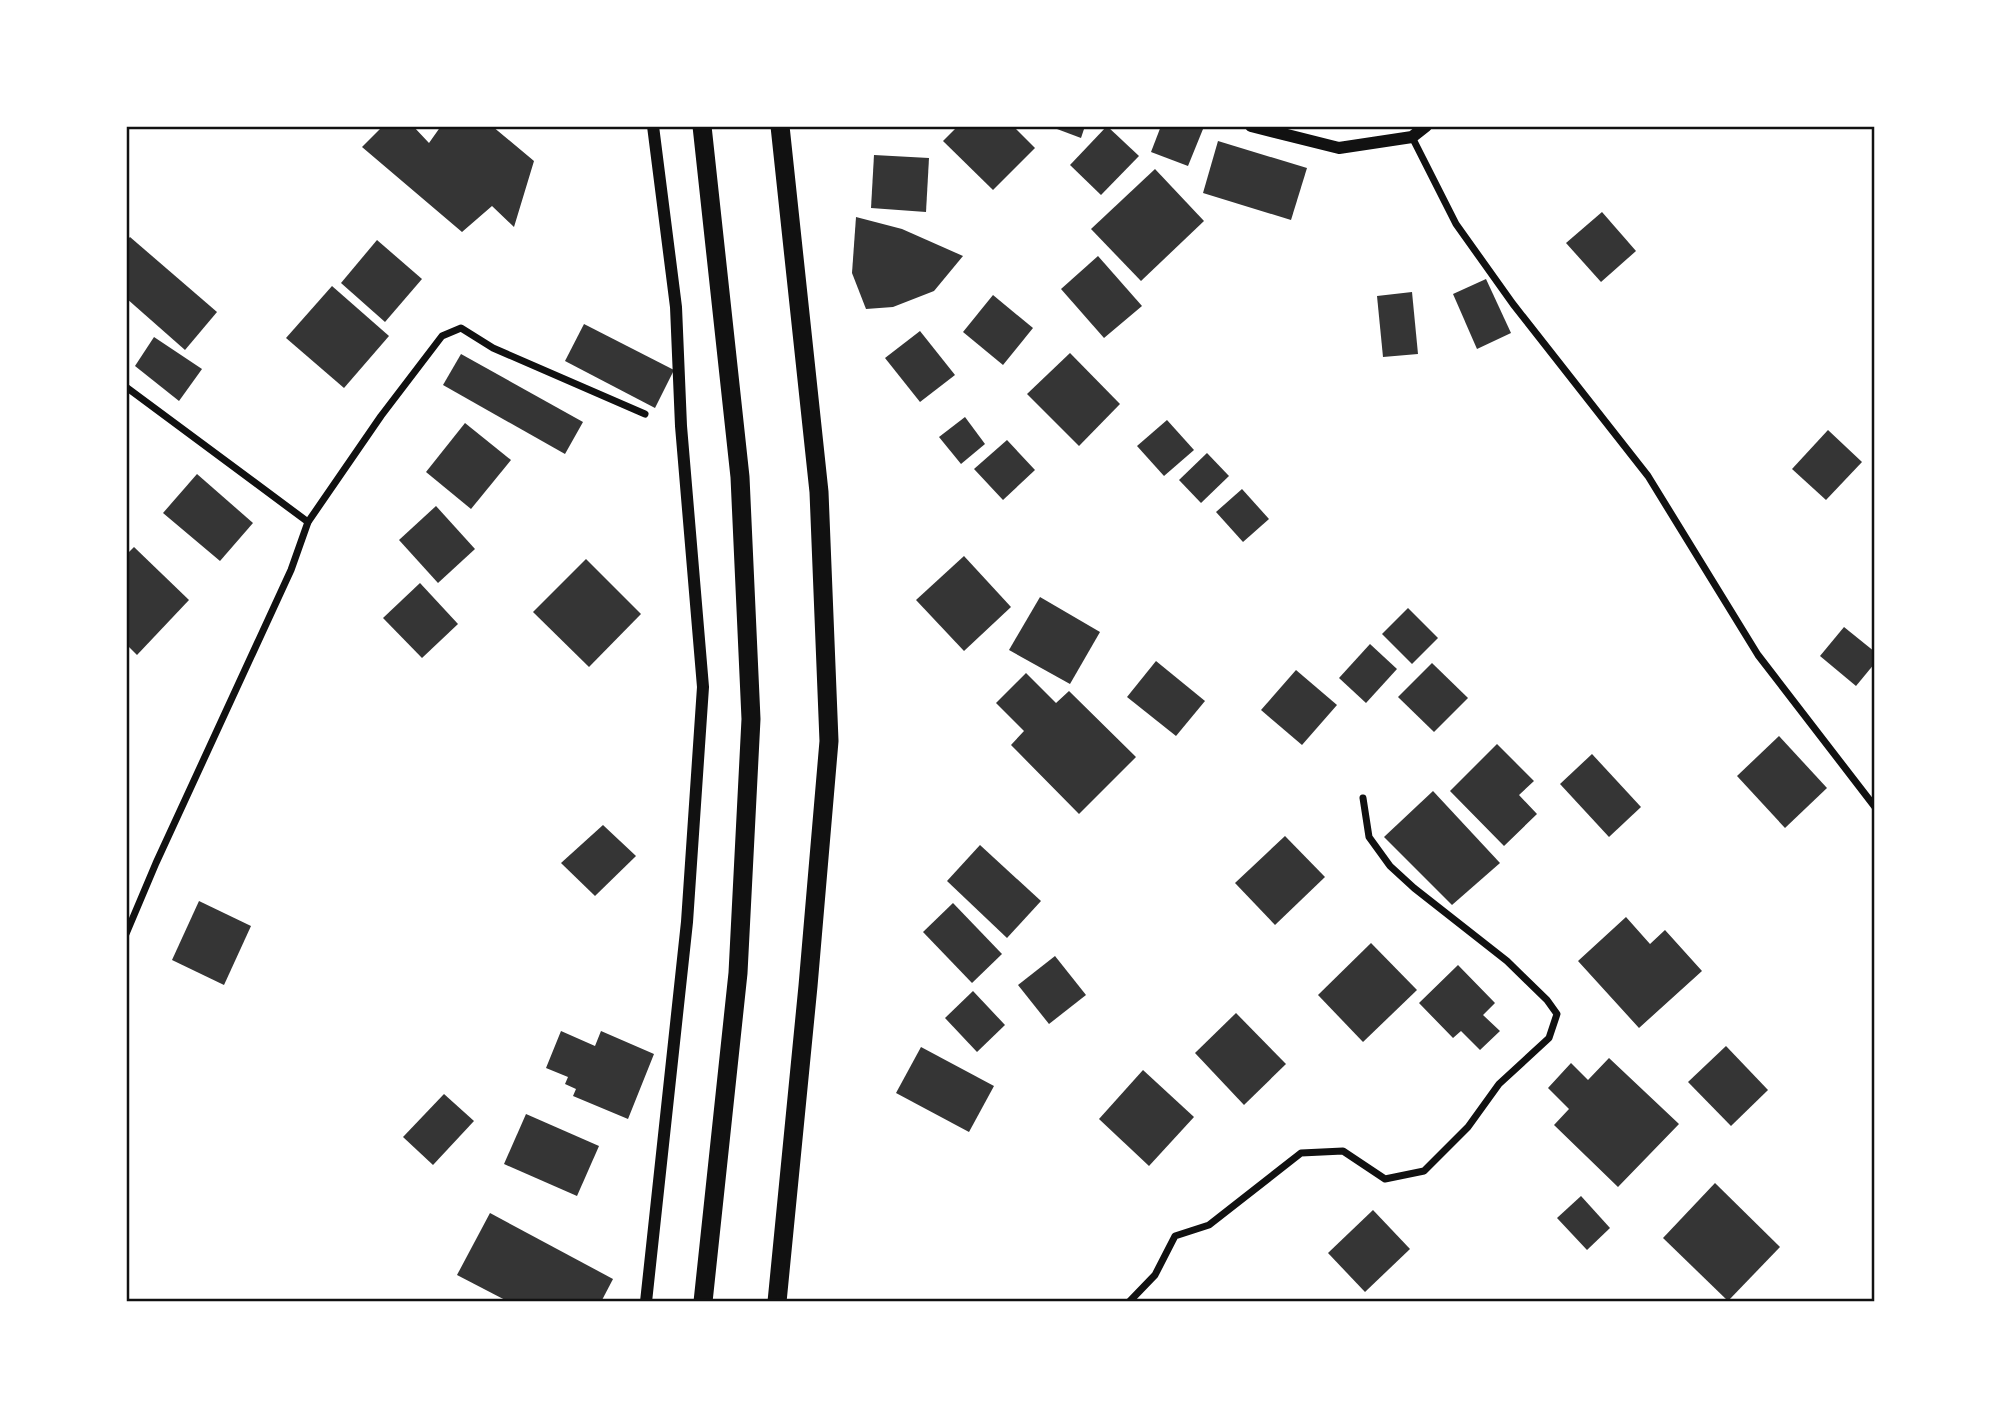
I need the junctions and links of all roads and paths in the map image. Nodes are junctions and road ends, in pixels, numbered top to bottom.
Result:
1 (653, 126) edge
2 (702, 126) edge
3 (780, 126) edge
4 (1251, 126) edge
5 (1426, 126) edge
6 (1412, 137) junction
7 (126, 387) edge
8 (645, 414) dead end
9 (308, 522) junction
10 (1363, 798) dead end
11 (1875, 807) edge
12 (126, 934) edge
13 (646, 1302) edge
14 (703, 1302) edge
15 (777, 1302) edge
16 (1129, 1302) edge

1 - 13 street
2 - 14 highway
3 - 15 highway
4 - 6 street
5 - 6 street
6 - 11 street
7 - 9 street
8 - 9 street
9 - 12 street
10 - 16 street

